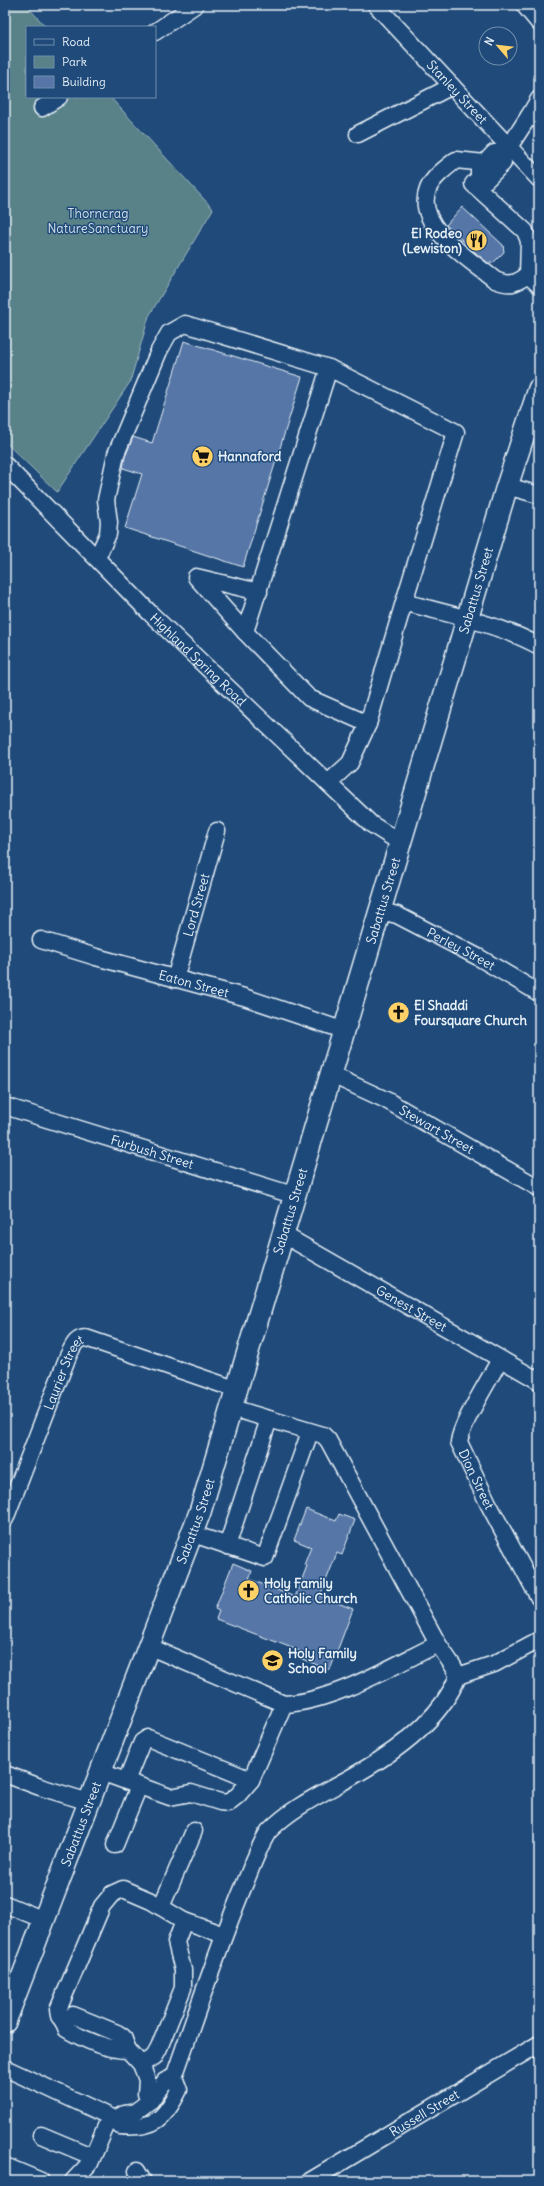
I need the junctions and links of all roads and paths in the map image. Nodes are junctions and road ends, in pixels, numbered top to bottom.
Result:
1 (195, 5) edge
2 (376, 5) edge
3 (524, 5) edge
4 (539, 23) edge
5 (156, 31) edge
6 (452, 86) junction
7 (57, 98) edge
8 (539, 99) edge
9 (42, 108) dead end
10 (534, 118) edge
11 (358, 134) dead end
12 (506, 150) junction
13 (485, 163) junction
14 (479, 178) junction
15 (539, 179) edge
16 (533, 280) edge
17 (329, 368) junction
18 (539, 389) edge
19 (5, 465) edge
20 (507, 486) junction
21 (539, 495) edge
22 (97, 558) junction
23 (259, 592) junction
24 (404, 602) junction
25 (468, 619) junction
26 (245, 632) junction
27 (539, 646) edge
28 (368, 724) junction
29 (328, 783) junction
30 (217, 831) dead end
31 (401, 843) junction
32 (381, 911) junction
33 (41, 940) dead end
34 (175, 979) junction
35 (539, 993) edge
36 (345, 1031) junction
37 (332, 1075) junction
38 (8, 1107) dead end
39 (539, 1188) edge
40 (296, 1196) junction
41 (284, 1235) junction
42 (500, 1359) junction
43 (539, 1381) edge
44 (235, 1399) junction
45 (269, 1419) junction
46 (310, 1432) junction
47 (5, 1519) edge
48 (193, 1534) junction
49 (227, 1546) junction
50 (539, 1598) edge
51 (539, 1640) edge
52 (438, 1644) junction
53 (150, 1647) junction
54 (458, 1676) junction
55 (284, 1704) junction
56 (101, 1772) junction
57 (5, 1774) edge
58 (251, 1780) junction
59 (133, 1784) junction
60 (90, 1802) junction
61 (194, 1830) dead end
62 (115, 1845) dead end
63 (5, 1904) edge
64 (161, 1907) junction
65 (44, 1920) junction
66 (184, 1921) junction
67 (224, 1935) junction
68 (5, 2022) edge
69 (539, 2044) edge
70 (141, 2064) junction
71 (5, 2068) edge
72 (174, 2077) junction
73 (152, 2100) junction
74 (113, 2118) junction
75 (41, 2135) dead end
76 (91, 2156) junction
77 (5, 2166) edge
78 (41, 2181) edge
79 (73, 2181) edge
80 (310, 2181) edge

1 - 5 street
2 - 6 street, Stanley Street
3 - 4 street
6 - 11 street
6 - 12 street, Stanley Street
7 - 9 street
8 - 10 street
10 - 12 street
12 - 13 street
12 - 14 street
12 - 15 street, Stanley Street
13 - 14 street
13 - 16 street
14 - 16 street
17 - 22 street
17 - 23 street
17 - 24 street
18 - 20 main road, Sabattus Street
19 - 22 street, Highland Spring Road
20 - 21 street
20 - 25 main road, Sabattus Street
22 - 29 street, Highland Spring Road
23 - 26 street
23 - 26 street
24 - 25 street
24 - 28 street
25 - 27 street
25 - 31 main road, Sabattus Street
26 - 28 street
28 - 29 street
29 - 31 street, Highland Spring Road
30 - 34 street, Lord Street
31 - 32 main road, Sabattus Street
32 - 35 street, Perley Street
32 - 36 main road, Sabattus Street
33 - 34 street, Eaton Street
34 - 36 street, Eaton Street
36 - 37 main road, Sabattus Street
37 - 39 street, Stewart Street
37 - 40 main road, Sabattus Street
38 - 40 street, Furbush Street
40 - 41 main road, Sabattus Street
41 - 42 street, Genest Street
41 - 44 main road, Sabattus Street
42 - 43 street, Genest Street
42 - 50 street, Dion Street
44 - 45 street
44 - 47 street, Laurier Street
44 - 48 main road, Sabattus Street
45 - 46 street
45 - 49 street
46 - 49 street
46 - 52 street
48 - 49 street
48 - 53 main road, Sabattus Street
51 - 54 street
52 - 54 street
52 - 55 street
53 - 55 street
53 - 56 main road, Sabattus Street
54 - 67 street
55 - 58 street
56 - 59 street
56 - 60 main road, Sabattus Street
57 - 60 street
58 - 59 street
58 - 59 street
59 - 62 street
60 - 65 main road, Sabattus Street
61 - 64 street
63 - 65 street
64 - 66 street
64 - 70 street
65 - 68 main road, Sabattus Street
66 - 67 street
66 - 70 street
67 - 72 street
69 - 80 street, Russell Street
70 - 73 street
71 - 74 street
72 - 73 street
72 - 74 street
73 - 74 street
74 - 76 street
75 - 76 street
76 - 79 street
77 - 78 street

